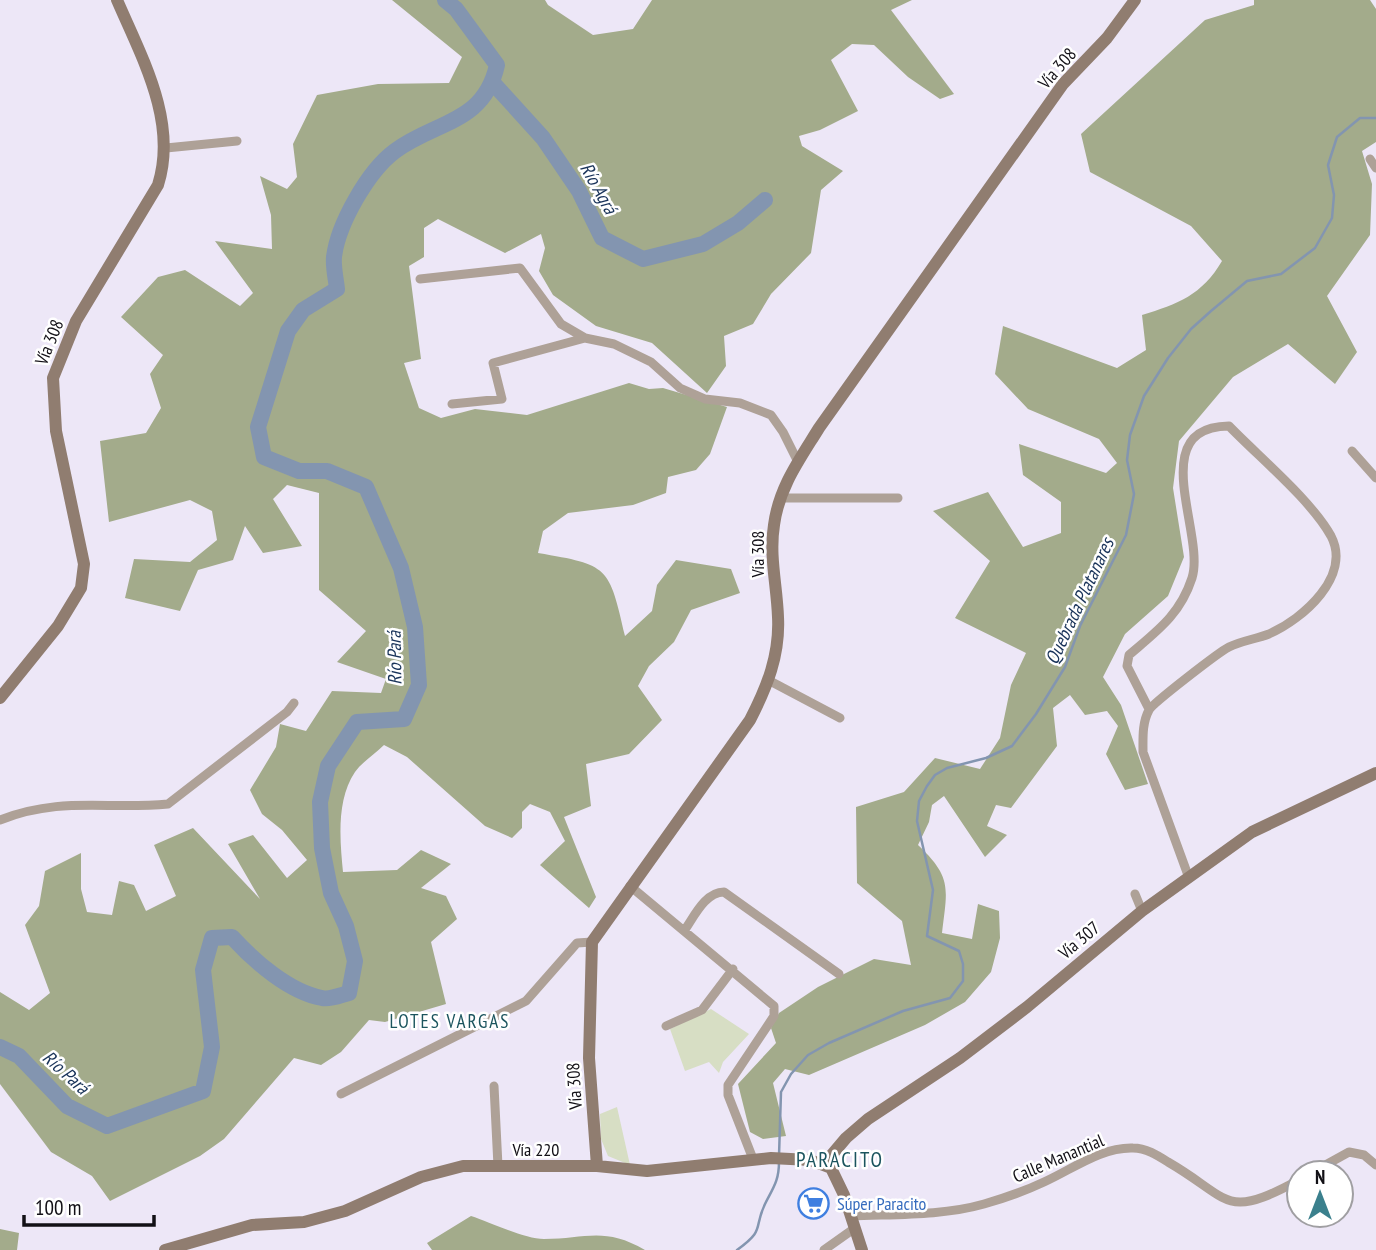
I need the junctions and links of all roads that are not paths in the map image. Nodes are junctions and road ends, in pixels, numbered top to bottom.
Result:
1 (117, 0) edge
2 (1136, 0) edge
3 (237, 141) dead end
4 (166, 148) junction
5 (1370, 159) dead end
6 (1376, 168) edge
7 (419, 279) dead end
8 (585, 338) junction
9 (452, 404) dead end
10 (1352, 451) dead end
11 (798, 462) junction
12 (1376, 478) edge
13 (780, 498) junction
14 (898, 498) dead end
15 (770, 681) junction
16 (0, 698) edge
17 (294, 703) dead end
18 (1149, 709) junction
19 (840, 718) dead end
20 (1376, 773) edge
21 (0, 820) edge
22 (1189, 878) junction
23 (630, 886) junction
24 (1135, 894) dead end
25 (1142, 911) junction
26 (684, 931) junction
27 (592, 942) junction
28 (733, 970) junction
29 (839, 974) dead end
30 (666, 1026) dead end
31 (494, 1086) dead end
32 (341, 1094) dead end
33 (753, 1159) junction
34 (1336, 1159) edge
35 (824, 1164) junction
36 (1376, 1165) edge
37 (498, 1167) junction
38 (597, 1167) junction
39 (1285, 1187) edge
40 (853, 1222) junction
41 (165, 1250) edge
42 (824, 1250) edge
43 (862, 1250) edge

1 - 4 street, Vía 308
2 - 11 street, Vía 308
3 - 4 street
4 - 16 street, Vía 308
5 - 6 street
7 - 8 street
8 - 9 street
8 - 11 street
10 - 12 street
11 - 13 street, Vía 308
13 - 14 street
13 - 15 street, Vía 308
15 - 19 street
15 - 23 street, Vía 308
17 - 21 street
18 - 18 street
18 - 22 street
20 - 22 street, Vía 307
22 - 25 street, Vía 307
23 - 26 street
23 - 27 street, Vía 308
24 - 25 street
25 - 35 street, Vía 307
26 - 28 street
26 - 29 street
27 - 32 street
27 - 38 street, Vía 308
28 - 30 street
28 - 33 street
31 - 37 street
33 - 35 street, Vía 220
33 - 38 street, Vía 220
34 - 36 street
35 - 40 street
37 - 38 street, Vía 220
37 - 41 street, Vía 220
39 - 40 street, Calle Manantial
40 - 42 street
40 - 43 street

